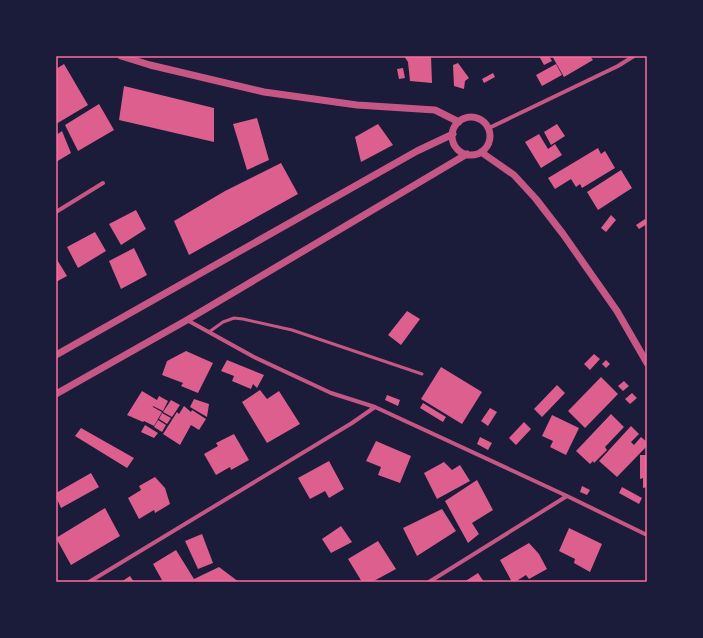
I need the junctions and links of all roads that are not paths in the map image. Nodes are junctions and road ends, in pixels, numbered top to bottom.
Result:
1 (121, 56) edge
2 (634, 56) edge
3 (459, 122) junction
4 (489, 128) junction
5 (453, 134) junction
6 (481, 152) junction
7 (467, 154) junction
8 (103, 183) dead end
9 (56, 212) edge
10 (187, 320) junction
11 (209, 332) junction
12 (56, 355) edge
13 (647, 363) edge
14 (422, 374) dead end
15 (56, 394) edge
16 (375, 406) junction
17 (567, 496) junction
18 (647, 535) edge
19 (89, 582) edge
20 (429, 582) edge

1 - 3 street
2 - 4 street
3 - 4 street
3 - 5 street
4 - 6 street
5 - 7 street
5 - 12 street
6 - 7 street
6 - 13 street
7 - 10 street
8 - 9 street
10 - 11 street
10 - 15 street
11 - 14 lane
11 - 16 street
16 - 17 street
16 - 19 street
17 - 18 street
17 - 20 street

